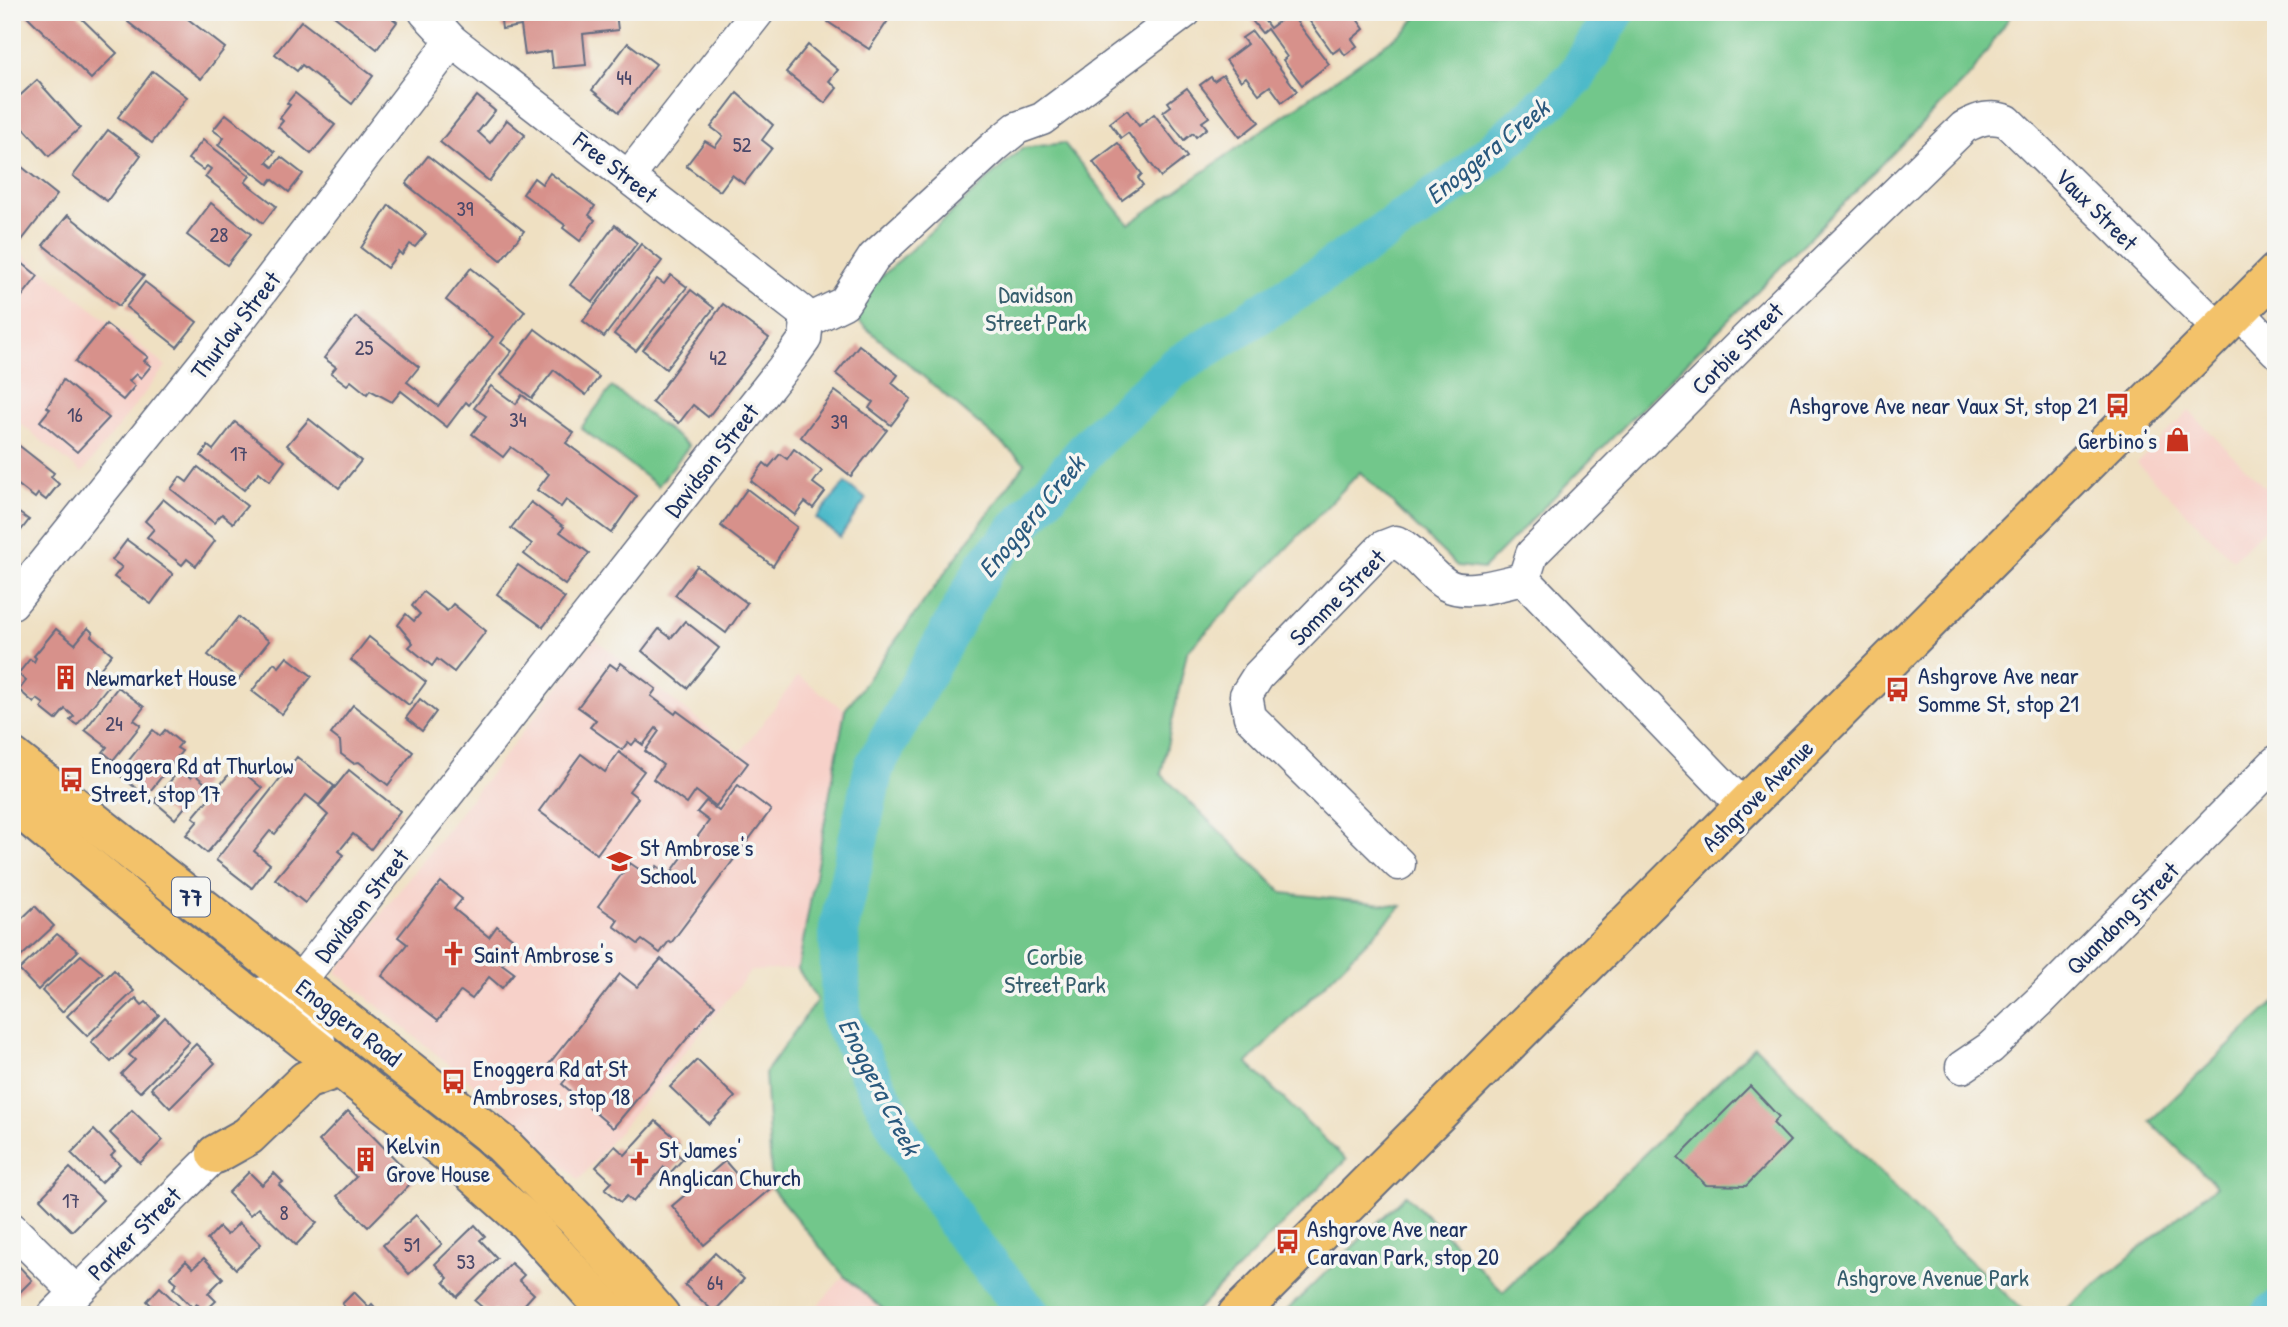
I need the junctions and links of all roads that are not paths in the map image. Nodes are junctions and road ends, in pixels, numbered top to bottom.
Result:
1 (425, 12) edge
2 (758, 12) edge
3 (1185, 12) edge
4 (452, 41) junction
5 (1964, 127) joint
6 (629, 176) junction
7 (2276, 273) edge
8 (807, 321) junction
9 (2229, 321) junction
10 (2276, 351) edge
11 (1524, 579) junction
12 (12, 604) edge
13 (12, 757) edge
14 (2276, 762) edge
15 (12, 802) edge
16 (1744, 807) junction
17 (1399, 864) dead end
18 (299, 982) junction
19 (248, 996) junction
20 (331, 1062) junction
21 (1962, 1067) dead end
22 (216, 1154) joint
23 (12, 1229) edge
24 (76, 1292) junction
25 (54, 1315) edge
26 (611, 1315) edge
27 (660, 1315) edge
28 (1237, 1315) edge

1 - 4 street, Free Street
2 - 6 street
3 - 8 street
4 - 6 street, Free Street
4 - 12 street, Thurlow Street
5 - 9 street, Vaux Street
5 - 11 street, Corbie Street
6 - 8 street, Free Street
7 - 9 main road, Ashgrove Avenue
8 - 18 street, Davidson Street
9 - 10 street, Vaux Street
9 - 16 main road, Ashgrove Avenue
11 - 16 street
11 - 17 street, Somme Street
13 - 18 main road, Enoggera Road / 77
14 - 21 street, Quandong Street
15 - 19 main road, Enoggera Road / 77
16 - 28 main road, Ashgrove Avenue
18 - 19 street, Davidson Street
18 - 20 street, Davidson Street
18 - 27 main road, Enoggera Road / 77
19 - 20 main road, Enoggera Road / 77
20 - 22 main road
20 - 26 main road, Enoggera Road / 77
22 - 24 street, Parker Street
23 - 24 street
24 - 25 street, Parker Street

